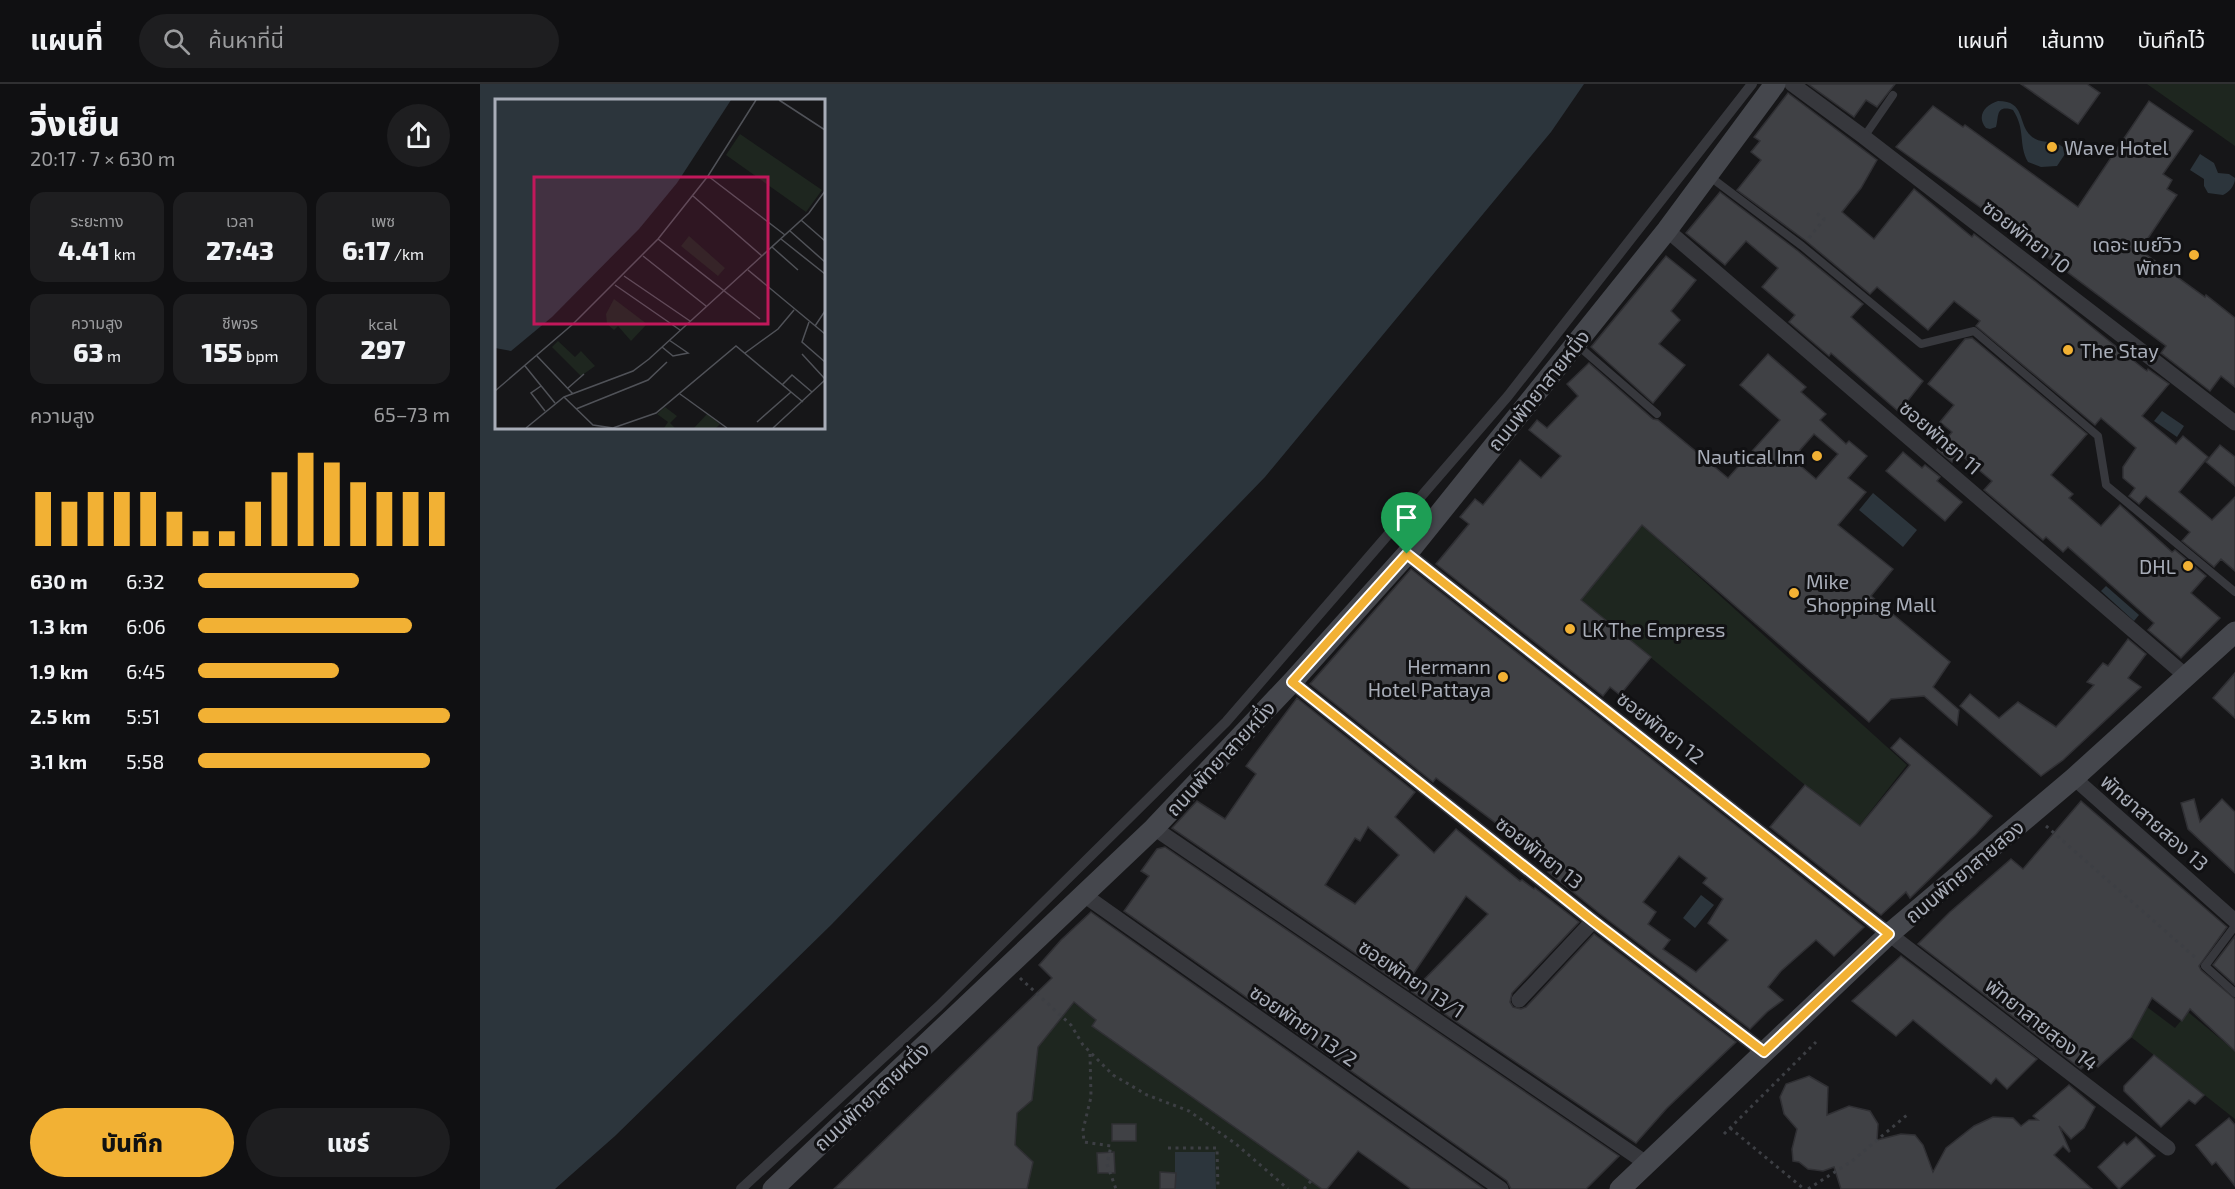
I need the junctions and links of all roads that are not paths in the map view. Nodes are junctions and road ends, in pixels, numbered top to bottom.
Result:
1 (1752, 84) edge
2 (1775, 84) edge
3 (1792, 84) edge
4 (1893, 95) dead end
5 (1864, 137) junction
6 (1708, 175) junction
7 (1667, 230) junction
8 (1575, 343) junction
9 (1657, 414) dead end
10 (2235, 423) edge
11 (1407, 554) junction
12 (2235, 592) edge
13 (2235, 632) edge
14 (2186, 676) junction
15 (1292, 682) junction
16 (2074, 778) junction
17 (1154, 828) junction
18 (1084, 895) junction
19 (1593, 921) junction
20 (2235, 921) edge
21 (2235, 926) edge
22 (1889, 934) junction
23 (2235, 993) edge
24 (1519, 1000) dead end
25 (1764, 1052) junction
26 (2168, 1148) dead end
27 (1646, 1163) junction
28 (741, 1189) edge
29 (773, 1189) edge
30 (1501, 1189) edge
31 (1620, 1189) edge

1 - 28 street
2 - 6 main road, ถนนพัทยาสายหนึ่ง
3 - 5 street, ซอยพัทยา 10
4 - 5 lane
5 - 10 street, ซอยพัทยา 10
6 - 7 main road, ถนนพัทยาสายหนึ่ง
6 - 12 lane
7 - 8 main road, ถนนพัทยาสายหนึ่ง
7 - 14 street, ซอยพัทยา 11
8 - 9 lane
8 - 11 main road, ถนนพัทยาสายหนึ่ง
11 - 15 main road, ถนนพัทยาสายหนึ่ง
11 - 22 street, ซอยพัทยา 12
13 - 14 main road, ถนนพัทยาสายสอง
14 - 16 main road, ถนนพัทยาสายสอง
15 - 17 main road, ถนนพัทยาสายหนึ่ง
15 - 19 street, ซอยพัทยา 13
16 - 20 street, พัทยาสายสอง 13
16 - 22 main road, ถนนพัทยาสายสอง
17 - 18 main road, ถนนพัทยาสายหนึ่ง
17 - 27 street, ซอยพัทยา 13/1
18 - 29 main road, ถนนพัทยาสายหนึ่ง
18 - 30 street, ซอยพัทยา 13/2
19 - 24 street
19 - 25 street, ซอยพัทยา 13
21 - 23 lane
22 - 25 main road, ถนนพัทยาสายสอง
22 - 26 street, พัทยาสายสอง 14
25 - 27 main road, ถนนพัทยาสายสอง
27 - 31 main road, ถนนพัทยาสายสอง

